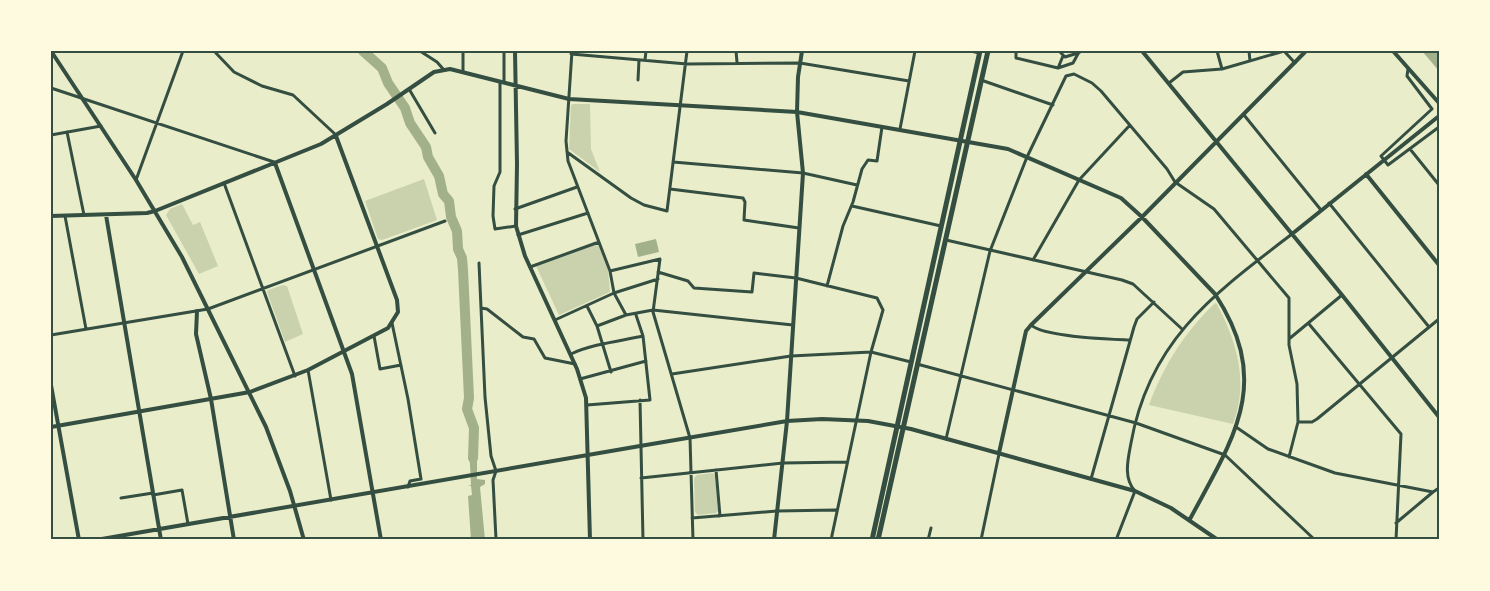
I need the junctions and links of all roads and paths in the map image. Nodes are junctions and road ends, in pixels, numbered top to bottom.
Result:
1 (51, 51) edge
2 (183, 51) edge
3 (214, 51) edge
4 (420, 51) edge
5 (463, 51) edge
6 (504, 51) edge
7 (515, 51) edge
8 (646, 51) edge
9 (687, 51) edge
10 (736, 51) edge
11 (802, 51) edge
12 (915, 51) edge
13 (970, 51) edge
14 (988, 51) edge
15 (1016, 51) edge
16 (1059, 51) edge
17 (1079, 51) edge
18 (1142, 51) edge
19 (1217, 51) edge
20 (1249, 51) edge
21 (1284, 51) edge
22 (1306, 51) edge
23 (1393, 51) edge
24 (979, 52) edge
25 (571, 53) edge
26 (1063, 56) junction
27 (639, 60) junction
28 (645, 60) junction
29 (1250, 61) junction
30 (737, 63) junction
31 (800, 63) junction
32 (1294, 63) junction
33 (687, 64) junction
34 (1058, 68) junction
35 (1222, 69) junction
36 (1408, 69) junction
37 (444, 70) junction
38 (463, 72) junction
39 (638, 80) dead end
40 (981, 80) junction
41 (909, 81) junction
42 (502, 82) junction
43 (1169, 83) junction
44 (515, 86) junction
45 (51, 88) edge
46 (408, 90) junction
47 (81, 97) junction
48 (569, 99) junction
49 (1439, 103) edge
50 (681, 105) junction
51 (1053, 105) junction
52 (798, 112) junction
53 (1244, 114) junction
54 (1439, 116) edge
55 (156, 122) junction
56 (1130, 125) junction
57 (101, 126) junction
58 (882, 127) junction
59 (1439, 127) edge
60 (900, 129) junction
61 (68, 132) junction
62 (435, 132) dead end
63 (51, 135) edge
64 (336, 136) junction
65 (963, 140) junction
66 (1216, 142) junction
67 (1409, 149) junction
68 (567, 152) junction
69 (1028, 157) junction
70 (1383, 160) junction
71 (673, 162) junction
72 (275, 163) junction
73 (803, 173) junction
74 (1366, 174) junction
75 (136, 180) junction
76 (1079, 180) junction
77 (1175, 182) junction
78 (224, 183) junction
79 (857, 185) junction
80 (1439, 185) edge
81 (577, 187) junction
82 (670, 189) junction
83 (1329, 203) junction
84 (852, 206) junction
85 (515, 209) junction
86 (1321, 210) junction
87 (155, 211) junction
88 (588, 213) junction
89 (84, 215) junction
90 (106, 215) junction
91 (51, 216) edge
92 (65, 216) junction
93 (1142, 217) junction
94 (445, 221) dead end
95 (516, 225) junction
96 (941, 226) junction
97 (799, 228) junction
98 (1292, 234) junction
99 (518, 235) junction
100 (944, 240) junction
101 (599, 242) junction
102 (377, 245) junction
103 (990, 251) junction
104 (1034, 260) junction
105 (1258, 260) junction
106 (478, 263) dead end
107 (1439, 265) edge
108 (530, 267) junction
109 (314, 270) junction
110 (610, 271) junction
111 (1086, 271) junction
112 (658, 272) junction
113 (796, 278) junction
114 (657, 279) junction
115 (827, 286) junction
116 (263, 288) junction
117 (614, 293) junction
118 (1215, 294) junction
119 (1342, 295) junction
120 (1154, 302) junction
121 (587, 306) junction
122 (481, 308) junction
123 (208, 309) junction
124 (653, 310) junction
125 (197, 311) junction
126 (626, 315) junction
127 (636, 315) junction
128 (1439, 319) edge
129 (555, 320) junction
130 (125, 323) junction
131 (392, 323) junction
132 (1309, 324) junction
133 (793, 325) junction
134 (1031, 325) junction
135 (597, 326) junction
136 (1429, 327) junction
137 (1182, 329) junction
138 (86, 330) junction
139 (51, 335) edge
140 (374, 336) junction
141 (643, 336) junction
142 (1289, 339) junction
143 (1129, 340) junction
144 (603, 346) junction
145 (344, 351) junction
146 (871, 352) junction
147 (570, 354) junction
148 (791, 356) junction
149 (1392, 358) junction
150 (646, 361) junction
151 (913, 363) junction
152 (575, 364) junction
153 (401, 365) junction
154 (308, 370) junction
155 (611, 372) junction
156 (672, 374) junction
157 (295, 376) junction
158 (960, 376) junction
159 (580, 379) junction
160 (1359, 384) junction
161 (51, 385) edge
162 (1013, 390) junction
163 (250, 392) junction
164 (210, 399) junction
165 (640, 400) junction
166 (587, 405) junction
167 (139, 412) junction
168 (1108, 416) junction
169 (1439, 417) edge
170 (857, 420) junction
171 (787, 421) junction
172 (1298, 422) junction
173 (1136, 423) junction
174 (58, 426) junction
175 (51, 427) edge
176 (899, 427) junction
177 (1236, 427) junction
178 (690, 438) junction
179 (946, 439) junction
180 (640, 446) junction
181 (999, 453) junction
182 (1225, 455) junction
183 (588, 456) junction
184 (1289, 457) junction
185 (848, 462) junction
186 (783, 463) junction
187 (716, 470) junction
188 (496, 471) junction
189 (692, 473) junction
190 (641, 478) junction
191 (1091, 479) junction
192 (1398, 486) junction
193 (408, 487) junction
194 (1439, 488) edge
195 (1135, 491) junction
196 (1433, 492) junction
197 (372, 493) junction
198 (153, 494) junction
199 (121, 498) dead end
200 (331, 500) junction
201 (296, 507) junction
202 (836, 510) junction
203 (777, 512) junction
204 (720, 516) junction
205 (231, 517) junction
206 (692, 518) junction
207 (1190, 519) junction
208 (1396, 523) junction
209 (188, 524) junction
210 (930, 528) dead end
211 (159, 529) junction
212 (496, 538) edge
213 (79, 540) edge
214 (96, 540) edge
215 (161, 540) edge
216 (234, 540) edge
217 (303, 540) edge
218 (381, 540) edge
219 (590, 540) edge
220 (643, 540) edge
221 (693, 540) edge
222 (774, 540) edge
223 (831, 540) edge
224 (872, 540) edge
225 (878, 540) edge
226 (928, 540) edge
227 (981, 540) edge
228 (1116, 540) edge
229 (1218, 540) edge
230 (1315, 540) edge
231 (1396, 540) edge

1 - 47 street
2 - 55 street
3 - 64 street
4 - 37 street
5 - 38 street
6 - 42 street
7 - 44 street
8 - 28 street
9 - 33 street
10 - 30 street
11 - 31 street
12 - 41 street
13 - 24 street
14 - 40 highway
15 - 34 street
16 - 26 street
17 - 26 street
17 - 34 street
18 - 43 street
19 - 35 street
20 - 29 street
21 - 29 street
21 - 32 street
22 - 32 street
23 - 36 street
24 - 65 highway
25 - 27 street
25 - 48 street
26 - 34 street
27 - 28 street
27 - 39 street
28 - 33 street
29 - 35 street
30 - 31 street
30 - 33 street
31 - 41 street
31 - 52 street
32 - 53 street
33 - 50 street
35 - 43 street
36 - 49 street
36 - 70 street
37 - 38 street
37 - 46 street
38 - 42 street
40 - 51 street
40 - 65 highway
41 - 60 street
42 - 44 street
42 - 95 street
43 - 66 street
44 - 48 street
44 - 85 street
45 - 47 street
46 - 62 street
46 - 64 street
47 - 55 street
47 - 57 street
48 - 50 street
48 - 68 street
50 - 52 street
50 - 71 street
51 - 56 street
51 - 69 street
52 - 58 street
52 - 73 street
53 - 66 street
53 - 86 street
54 - 70 street
55 - 72 street
55 - 75 street
56 - 76 street
56 - 77 street
57 - 61 street
57 - 75 street
58 - 60 street
58 - 79 street
59 - 67 street
60 - 65 street
61 - 63 street
61 - 89 street
64 - 72 street
64 - 102 street
65 - 69 street
65 - 96 highway
65 - 100 highway
66 - 77 street
66 - 98 street
67 - 70 street
67 - 80 street
68 - 81 street
68 - 82 street
69 - 76 street
69 - 103 street
70 - 74 street
71 - 73 street
71 - 82 street
72 - 78 street
72 - 109 street
73 - 79 street
73 - 97 street
74 - 83 street
74 - 107 street
75 - 87 street
76 - 93 street
76 - 104 street
77 - 93 street
77 - 105 street
78 - 87 street
78 - 116 street
79 - 84 street
81 - 85 street
81 - 88 street
82 - 97 street
83 - 86 street
83 - 136 street
84 - 96 street
84 - 115 street
85 - 95 street
86 - 98 street
87 - 90 street
87 - 123 street
88 - 99 street
88 - 101 street
89 - 90 street
89 - 92 street
90 - 130 street
91 - 92 street
92 - 138 street
93 - 111 street
93 - 118 street
94 - 102 street
95 - 99 street
96 - 151 highway
97 - 113 street
98 - 105 street
98 - 119 street
99 - 108 street
100 - 103 street
100 - 151 highway
101 - 108 street
101 - 110 street
102 - 109 street
102 - 131 street
103 - 104 street
103 - 158 street
104 - 111 street
105 - 118 street
105 - 142 street
106 - 122 street
108 - 129 street
109 - 116 street
109 - 145 street
110 - 112 street
110 - 117 street
111 - 120 street
111 - 134 street
112 - 113 street
112 - 114 street
113 - 115 street
113 - 133 street
114 - 117 street
114 - 124 street
115 - 146 street
116 - 123 street
116 - 157 street
117 - 121 street
117 - 126 street
118 - 137 street
118 - 177 street
119 - 132 street
119 - 149 street
120 - 137 street
120 - 143 street
121 - 129 street
121 - 135 street
122 - 152 street
122 - 188 street
123 - 125 street
123 - 163 street
124 - 127 street
124 - 133 street
124 - 156 street
125 - 130 street
125 - 164 street
126 - 127 street
126 - 135 street
127 - 141 street
128 - 136 street
129 - 147 street
130 - 138 street
130 - 167 street
131 - 140 street
131 - 153 street
132 - 142 street
132 - 160 street
133 - 148 street
134 - 143 street
134 - 162 street
135 - 144 street
136 - 149 street
137 - 173 street
138 - 139 street
140 - 145 street
140 - 153 street
141 - 144 street
141 - 150 street
142 - 172 street
143 - 168 street
144 - 147 street
144 - 155 street
145 - 154 street
145 - 197 street
146 - 148 street
146 - 151 street
146 - 170 street
147 - 152 street
148 - 156 street
148 - 171 street
149 - 160 street
149 - 169 street
150 - 155 street
150 - 165 street
151 - 158 street
151 - 176 highway
152 - 159 street
153 - 193 street
154 - 157 street
154 - 200 street
155 - 159 street
156 - 178 street
157 - 163 street
158 - 162 street
158 - 179 street
159 - 166 street
160 - 172 street
160 - 192 street
161 - 174 street
162 - 168 street
162 - 181 street
163 - 164 street
163 - 201 street
164 - 167 street
164 - 205 street
165 - 166 street
165 - 180 street
166 - 183 street
167 - 174 street
167 - 198 street
168 - 173 street
168 - 191 street
170 - 171 street
170 - 176 street
170 - 185 street
171 - 178 street
171 - 186 street
172 - 184 street
173 - 182 street
173 - 195 street
174 - 175 street
174 - 213 street
176 - 179 street
176 - 224 highway
176 - 225 highway
177 - 182 street
177 - 184 street
178 - 180 street
178 - 189 street
179 - 181 street
180 - 183 street
180 - 190 street
181 - 191 street
181 - 227 street
182 - 207 street
182 - 230 street
183 - 188 street
183 - 219 street
184 - 192 street
185 - 186 street
185 - 202 street
186 - 187 street
186 - 203 street
187 - 189 street
187 - 204 street
188 - 193 street
188 - 212 street
189 - 190 street
189 - 206 street
190 - 220 street
191 - 195 street
192 - 196 street
192 - 208 street
193 - 197 street
194 - 196 street
195 - 207 street
195 - 228 street
196 - 208 street
197 - 200 street
197 - 218 street
198 - 199 street
198 - 209 street
198 - 211 street
200 - 201 street
201 - 205 street
201 - 217 street
202 - 203 street
202 - 223 street
203 - 204 street
203 - 222 street
204 - 206 street
205 - 209 street
205 - 216 street
206 - 221 street
207 - 229 street
208 - 231 street
209 - 211 street
210 - 226 street
211 - 214 street
211 - 215 street

